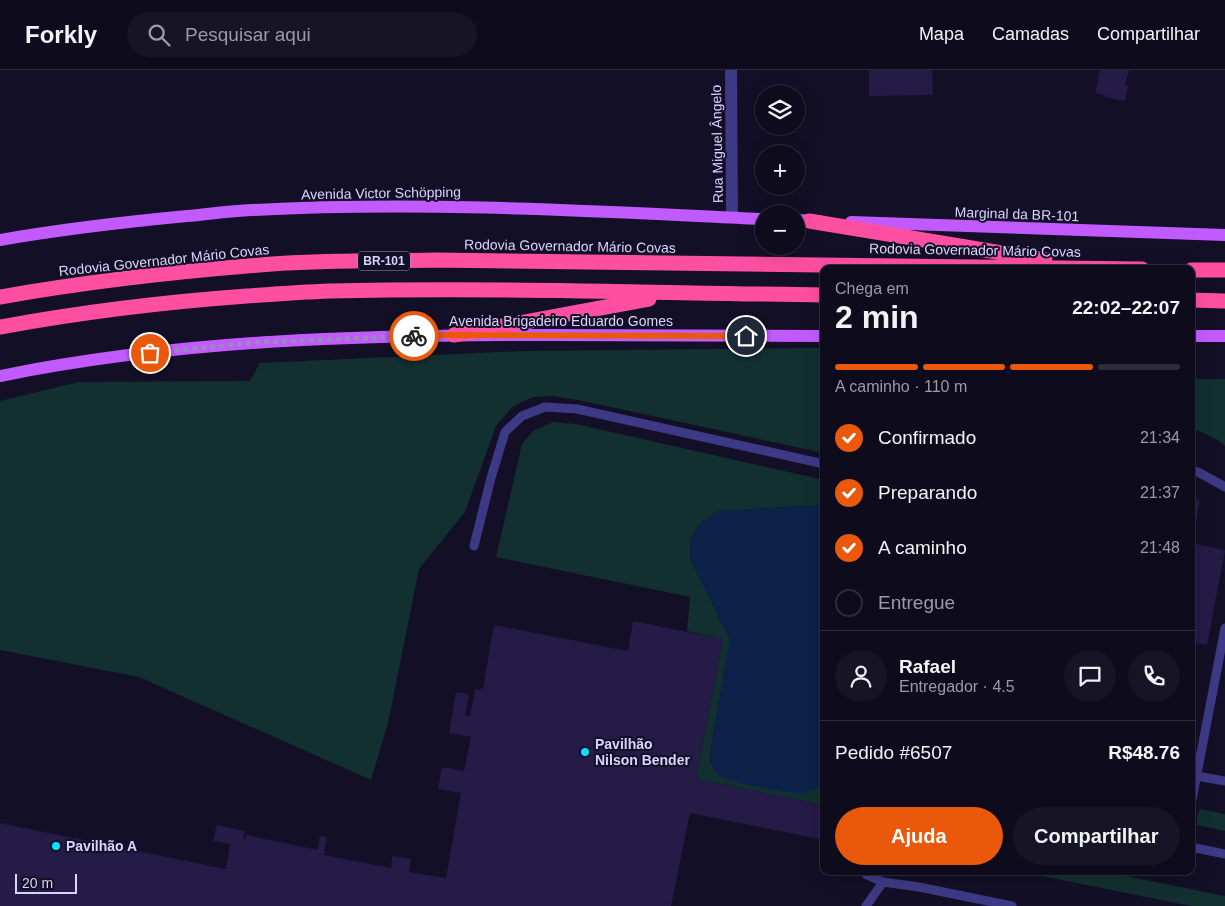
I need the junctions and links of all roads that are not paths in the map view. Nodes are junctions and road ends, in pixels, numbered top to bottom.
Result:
1 (731, 70) edge
2 (732, 217) junction
3 (755, 218) edge
4 (805, 221) edge
5 (805, 221) edge
6 (1225, 235) edge
7 (0, 240) edge
8 (847, 265) edge
9 (1075, 265) edge
10 (1195, 270) edge
11 (1225, 270) edge
12 (685, 293) junction
13 (820, 295) edge
14 (0, 297) edge
15 (1195, 300) edge
16 (1225, 301) edge
17 (0, 327) edge
18 (454, 335) junction
19 (820, 336) edge
20 (1195, 336) edge
21 (1225, 336) edge
22 (0, 376) edge
23 (820, 463) edge
24 (1195, 472) edge
25 (1225, 487) edge
26 (474, 546) dead end
27 (1225, 628) edge
28 (1195, 770) edge
29 (1195, 775) edge
30 (1225, 781) edge
31 (1195, 848) edge
32 (1225, 854) edge
33 (867, 875) edge
34 (883, 882) junction
35 (866, 906) edge
36 (1012, 906) edge

1 - 2 street, Rua Miguel Ângelo
2 - 3 main road, Avenida Victor Schöpping
2 - 7 main road, Avenida Victor Schöpping
4 - 6 main road, Marginal da BR-101
5 - 9 highway
8 - 14 highway, Rodovia Governador Mário Covas / BR-101
10 - 11 highway
12 - 13 highway, BR-101
12 - 17 highway, BR-101
12 - 18 highway
15 - 16 highway
18 - 19 main road, Avenida Brigadeiro Eduardo Gomes
18 - 22 main road, Avenida Brigadeiro Eduardo Gomes
20 - 21 main road
23 - 26 lane
24 - 25 lane
27 - 28 lane
29 - 30 lane
31 - 32 lane
33 - 34 lane
34 - 35 lane
34 - 36 lane

